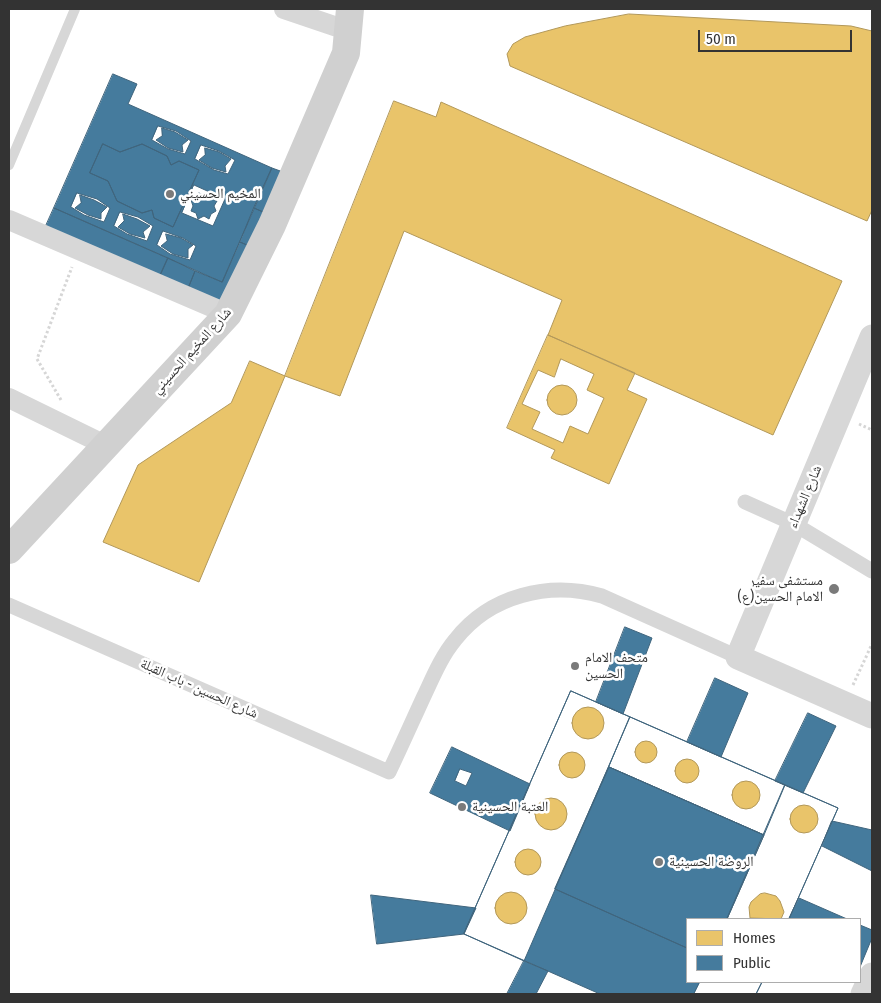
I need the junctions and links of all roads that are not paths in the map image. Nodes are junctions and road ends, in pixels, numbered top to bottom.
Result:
1 (75, 9) edge
2 (284, 9) edge
3 (349, 20) edge
4 (9, 165) edge
5 (9, 220) edge
6 (228, 314) junction
7 (872, 336) edge
8 (9, 398) edge
9 (105, 445) junction
10 (745, 502) dead end
11 (794, 524) junction
12 (9, 550) edge
13 (872, 571) edge
14 (9, 605) edge
15 (738, 657) junction
16 (872, 716) edge
17 (872, 975) edge
18 (864, 994) edge

1 - 4 lane
2 - 3 street
3 - 6 main road, شارع المخيم الحسيني
5 - 6 street
6 - 9 main road, شارع المخيم الحسيني
7 - 11 street, شارع الشهداء
8 - 9 street
9 - 12 main road, شارع المخيم الحسيني
10 - 11 street
11 - 13 street
11 - 15 street, شارع الشهداء
14 - 15 street, شارع الحسين - باب القبلة
15 - 16 street
17 - 18 street

